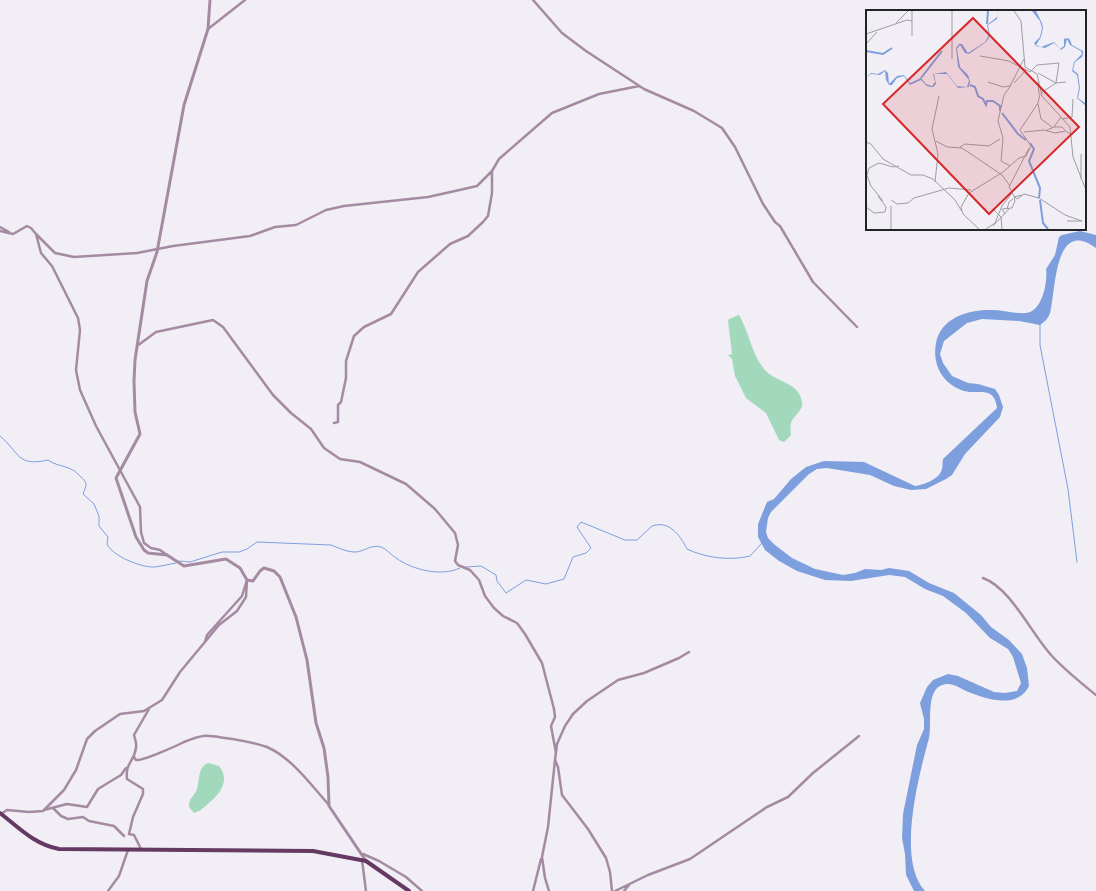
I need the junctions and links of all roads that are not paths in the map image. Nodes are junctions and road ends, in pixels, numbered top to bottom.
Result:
1 (210, 0) edge
2 (245, 0) edge
3 (533, 0) edge
4 (208, 29) junction
5 (639, 86) junction
6 (492, 171) junction
7 (0, 227) edge
8 (0, 231) edge
9 (10, 232) junction
10 (36, 234) junction
11 (157, 250) junction
12 (857, 327) dead end
13 (138, 346) junction
14 (334, 423) dead end
15 (120, 468) junction
16 (168, 555) junction
17 (983, 578) dead end
18 (247, 580) junction
19 (205, 642) junction
20 (689, 652) dead end
21 (1096, 695) edge
22 (150, 709) junction
23 (860, 736) dead end
24 (556, 753) junction
25 (134, 757) junction
26 (555, 760) junction
27 (126, 768) junction
28 (329, 806) junction
29 (53, 808) junction
30 (43, 811) junction
31 (0, 814) edge
32 (124, 836) dead end
33 (128, 849) junction
34 (141, 849) junction
35 (363, 854) junction
36 (542, 856) junction
37 (364, 860) junction
38 (629, 885) junction
39 (108, 891) edge
40 (366, 891) edge
41 (409, 891) edge
42 (422, 891) edge
43 (533, 891) edge
44 (549, 891) edge
45 (612, 891) edge
46 (615, 891) edge
47 (624, 891) edge

1 - 4 street
2 - 4 street
3 - 5 street
4 - 11 street
5 - 6 street
5 - 12 street
6 - 11 street
6 - 14 street
7 - 9 street
8 - 9 street
9 - 10 street
10 - 11 street
10 - 15 street
11 - 13 street
13 - 15 street
13 - 24 street
15 - 16 street
15 - 16 street
16 - 18 street
17 - 21 street
18 - 19 street
18 - 19 street
18 - 28 street
19 - 22 street
20 - 24 street
22 - 25 street
22 - 30 street
23 - 38 street
24 - 26 street
25 - 27 street
25 - 28 street
26 - 36 street
26 - 45 street
27 - 29 street
27 - 34 street
28 - 35 street
29 - 30 street
29 - 32 street
30 - 31 street
31 - 33 main road
33 - 34 main road
33 - 39 street
34 - 37 main road
35 - 37 street
35 - 42 street
36 - 43 street
36 - 44 street
37 - 40 street
37 - 41 main road
38 - 46 street
38 - 47 street

